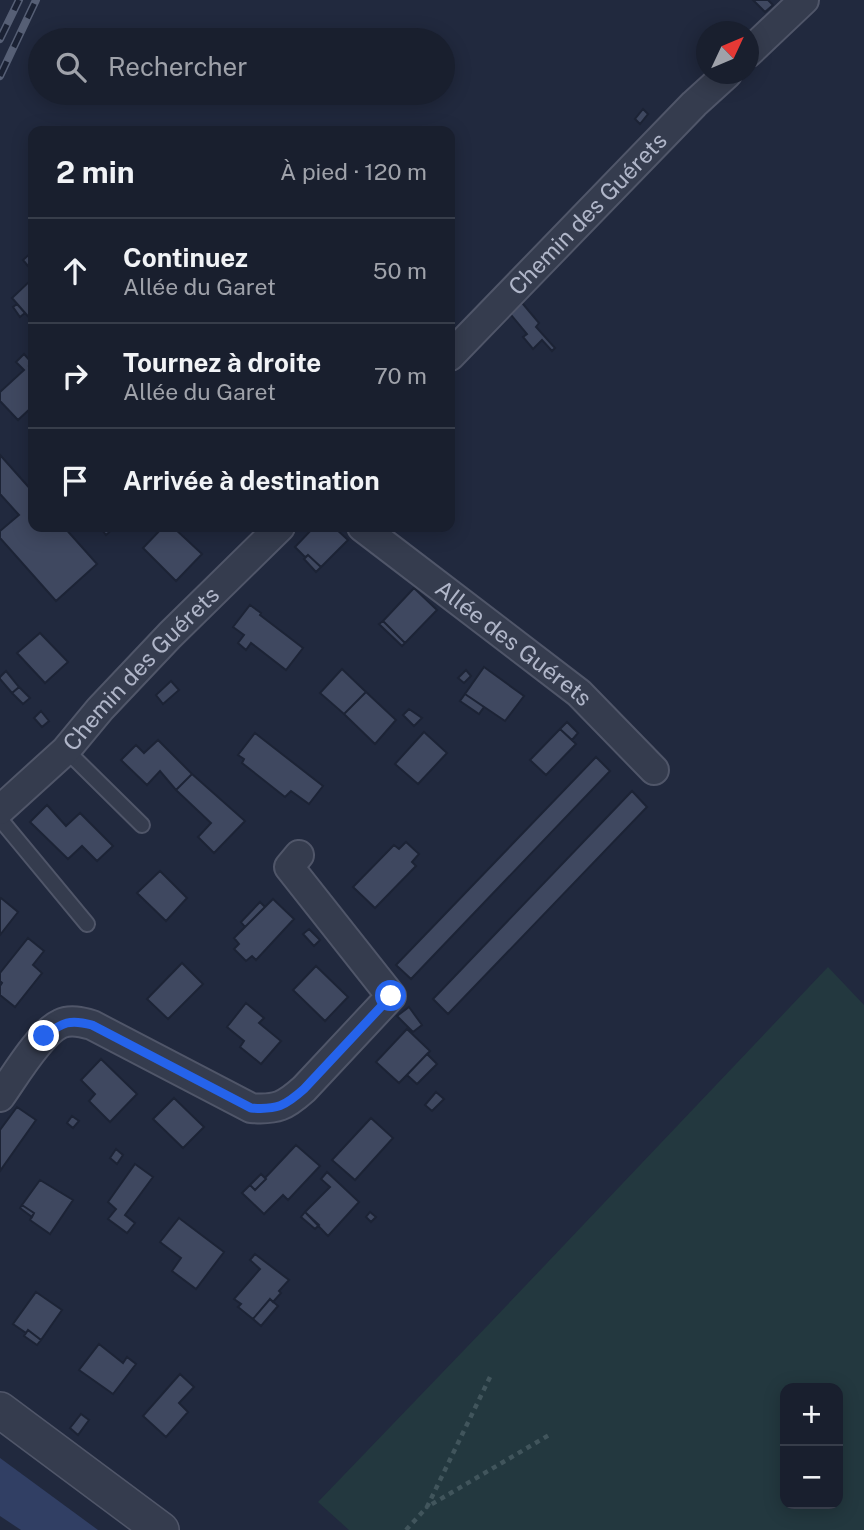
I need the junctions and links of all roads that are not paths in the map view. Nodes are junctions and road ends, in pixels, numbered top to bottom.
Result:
1 (804, 0) edge
2 (759, 43) edge
3 (716, 84) edge
4 (455, 351) edge
5 (275, 532) edge
6 (369, 532) edge
7 (66, 750) junction
8 (654, 770) dead end
9 (0, 810) edge
10 (0, 819) edge
11 (142, 825) dead end
12 (299, 855) dead end
13 (87, 924) dead end
14 (0, 1097) edge
15 (0, 1410) edge
16 (161, 1530) edge

1 - 2 street
3 - 4 street, Chemin des Guérets
5 - 7 street, Chemin des Guérets
6 - 8 street, Allée des Guérets
7 - 9 street, Chemin des Guérets
7 - 11 lane
10 - 13 lane
12 - 14 street
15 - 16 street

